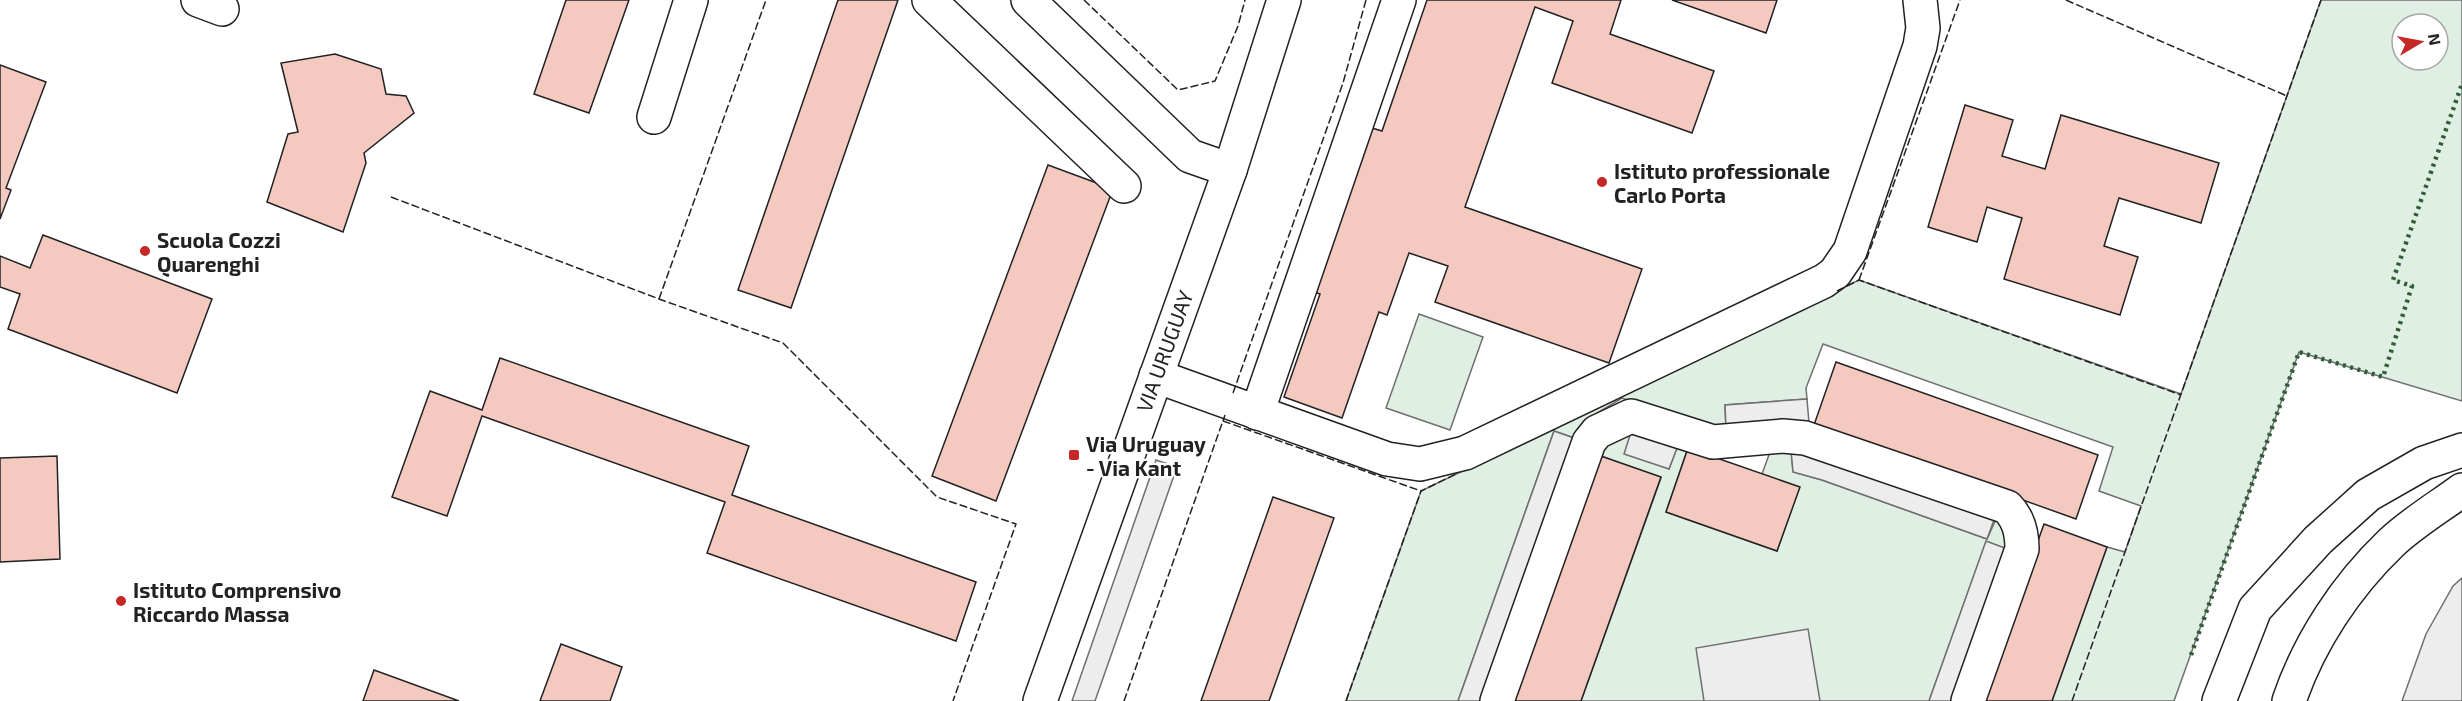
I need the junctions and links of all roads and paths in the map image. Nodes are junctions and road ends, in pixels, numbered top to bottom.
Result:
1 (691, 0) edge
2 (929, 0) edge
3 (1028, 0) edge
4 (1284, 0) edge
5 (1398, 0) edge
6 (1920, 0) edge
7 (654, 117) dead end
8 (1230, 170) junction
9 (1124, 186) dead end
10 (1156, 376) junction
11 (1257, 413) junction
12 (2462, 450) edge
13 (2462, 490) edge
14 (1040, 701) edge
15 (1497, 701) edge
16 (1968, 701) edge
17 (2219, 701) edge
18 (2289, 701) edge

1 - 7 street
2 - 9 street
3 - 8 street
4 - 8 street, VIA URUGUAY
5 - 11 street
6 - 11 street
8 - 10 street, VIA URUGUAY
10 - 11 street
10 - 14 street, VIA URUGUAY
12 - 17 street
13 - 18 street
15 - 16 street

